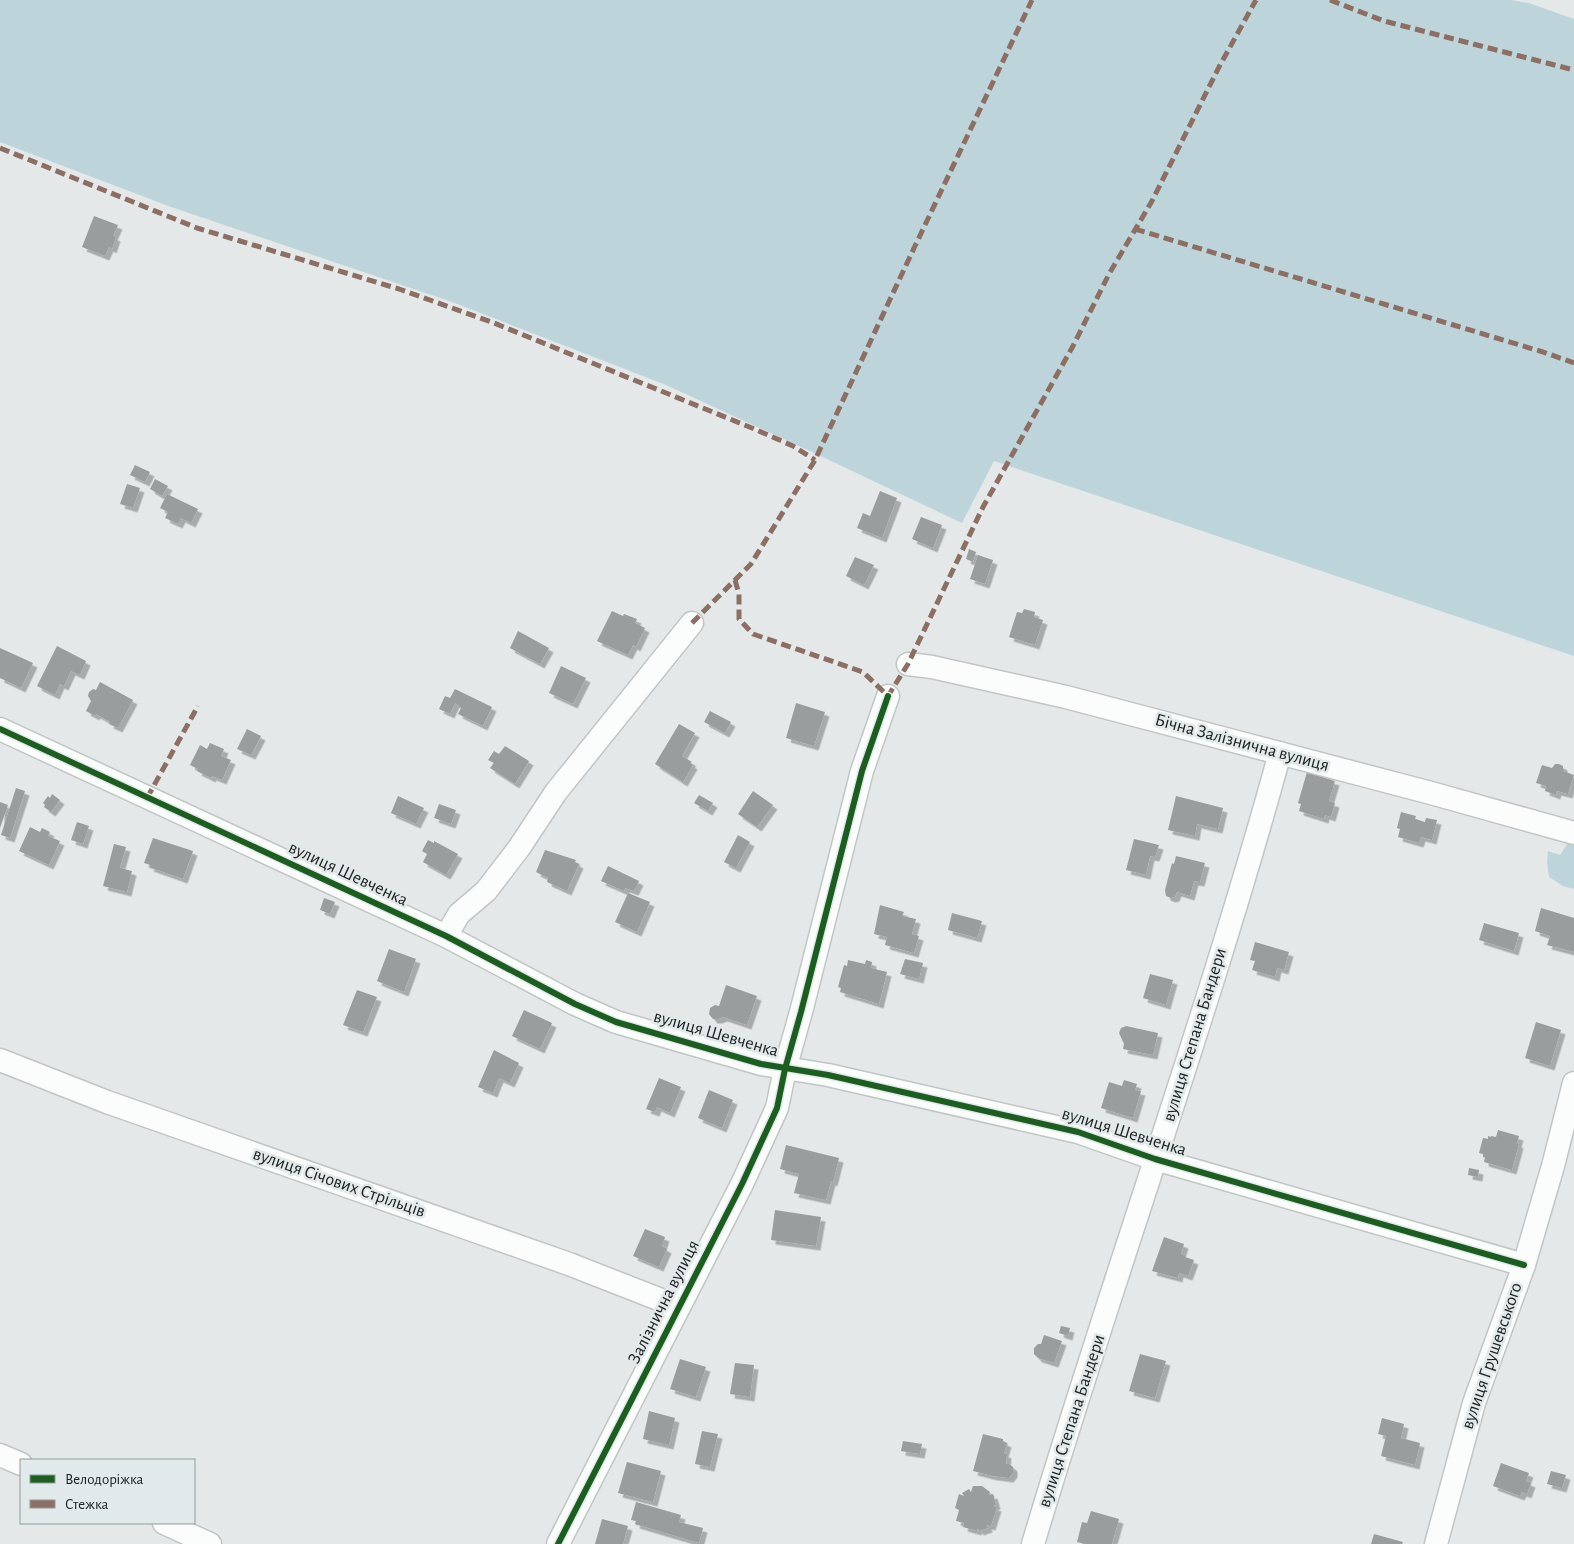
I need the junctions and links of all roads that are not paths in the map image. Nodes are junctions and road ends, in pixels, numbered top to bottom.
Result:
1 (692, 623) dead end
2 (908, 664) dead end
3 (888, 696) dead end
4 (0, 729) edge
5 (1280, 753) junction
6 (1574, 834) edge
7 (446, 936) junction
8 (0, 1060) edge
9 (785, 1069) junction
10 (1574, 1083) edge
11 (1155, 1159) junction
12 (1524, 1265) junction
13 (679, 1307) junction
14 (0, 1455) edge
15 (20, 1464) edge
16 (166, 1524) edge
17 (210, 1544) edge
18 (558, 1544) edge
19 (1033, 1544) edge
20 (1436, 1544) edge

1 - 7 street
2 - 5 street, Бічна Залізнична вулиця
3 - 9 street, Залізнична вулиця
4 - 7 street, вулиця Шевченка
5 - 6 street, Бічна Залізнична вулиця
5 - 11 street, вулиця Степана Бандери
7 - 9 street, вулиця Шевченка
8 - 13 street, вулиця Січових Стрільців
9 - 11 street, вулиця Шевченка
9 - 13 street, Залізнична вулиця
10 - 12 street, вулиця Грушевського
11 - 12 street, вулиця Шевченка
11 - 19 street, вулиця Степана Бандери
12 - 20 street, вулиця Грушевського
13 - 18 street, Залізнична вулиця
14 - 15 street
16 - 17 street

